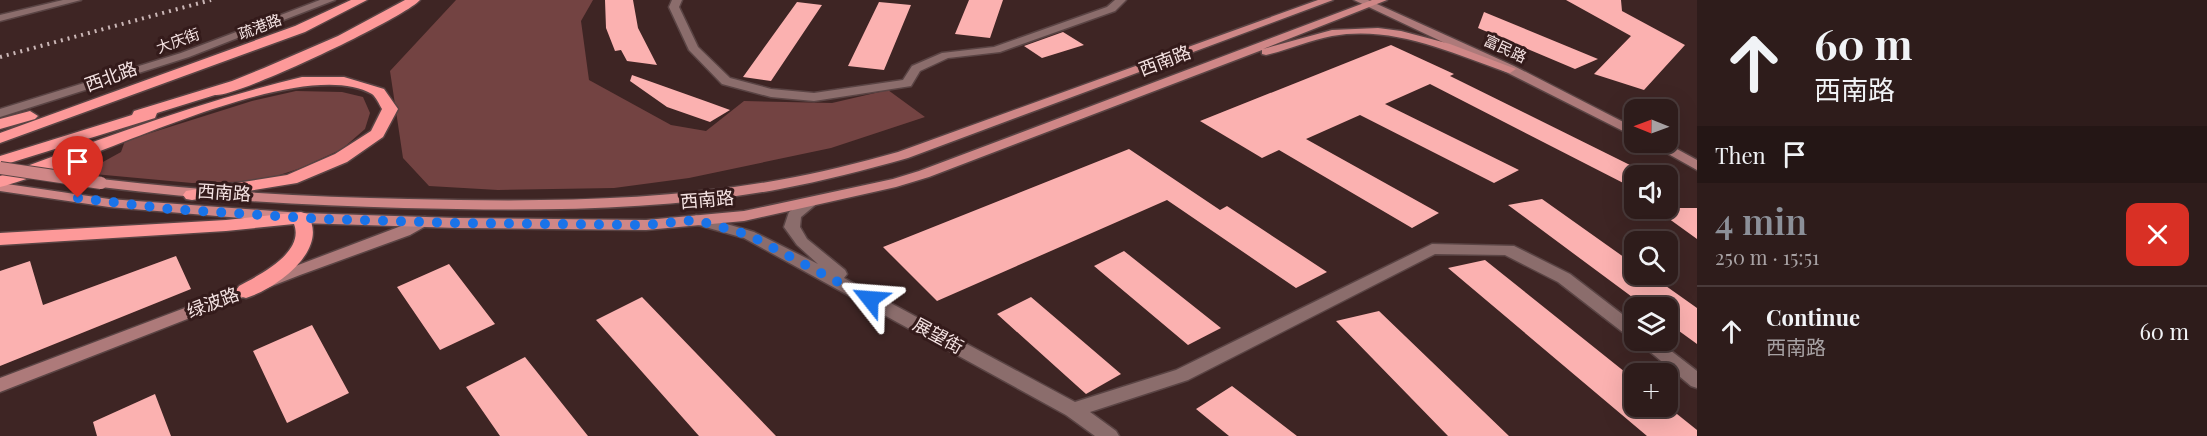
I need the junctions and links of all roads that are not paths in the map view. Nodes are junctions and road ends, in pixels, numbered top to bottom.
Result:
1 (76, 0) edge
2 (330, 0) edge
3 (361, 0) edge
4 (414, 0) edge
5 (677, 0) edge
6 (1121, 0) edge
7 (1328, 0) edge
8 (1370, 2) edge
9 (0, 18) edge
10 (236, 54) junction
11 (1225, 60) junction
12 (1510, 69) junction
13 (268, 73) junction
14 (0, 113) edge
15 (0, 125) edge
16 (1624, 127) edge
17 (0, 138) edge
18 (1673, 153) edge
19 (0, 159) edge
20 (1697, 166) edge
21 (0, 168) edge
22 (0, 184) edge
23 (192, 195) junction
24 (813, 201) junction
25 (301, 218) junction
26 (696, 220) junction
27 (425, 222) junction
28 (0, 239) edge
29 (246, 291) junction
30 (885, 307) junction
31 (1624, 324) edge
32 (1658, 351) edge
33 (1697, 381) edge
34 (0, 385) edge
35 (1073, 410) junction
36 (1109, 436) edge

1 - 9 street
2 - 14 street, 大庆街
3 - 10 highway, 疏港路
4 - 13 highway
5 - 6 street
7 - 23 main road, 西南路
8 - 11 main road, 西南路
8 - 12 street, 富民路
10 - 15 highway
10 - 17 highway, 西北路
11 - 12 main road
11 - 24 main road, 西南路
12 - 16 street, 富民路
13 - 19 highway
13 - 19 highway
18 - 20 street
21 - 23 main road, 西南路, bridge
22 - 23 highway
22 - 25 main road, 西南路
24 - 26 main road, 西南路
24 - 30 street
25 - 27 main road, 西南路
25 - 28 highway
25 - 29 highway
26 - 27 main road, 西南路
26 - 30 street, 展望街
27 - 29 street, 绿波路
29 - 34 street, 绿波路
30 - 35 street, 展望街
31 - 35 street
32 - 33 street
35 - 36 street, 展望街

